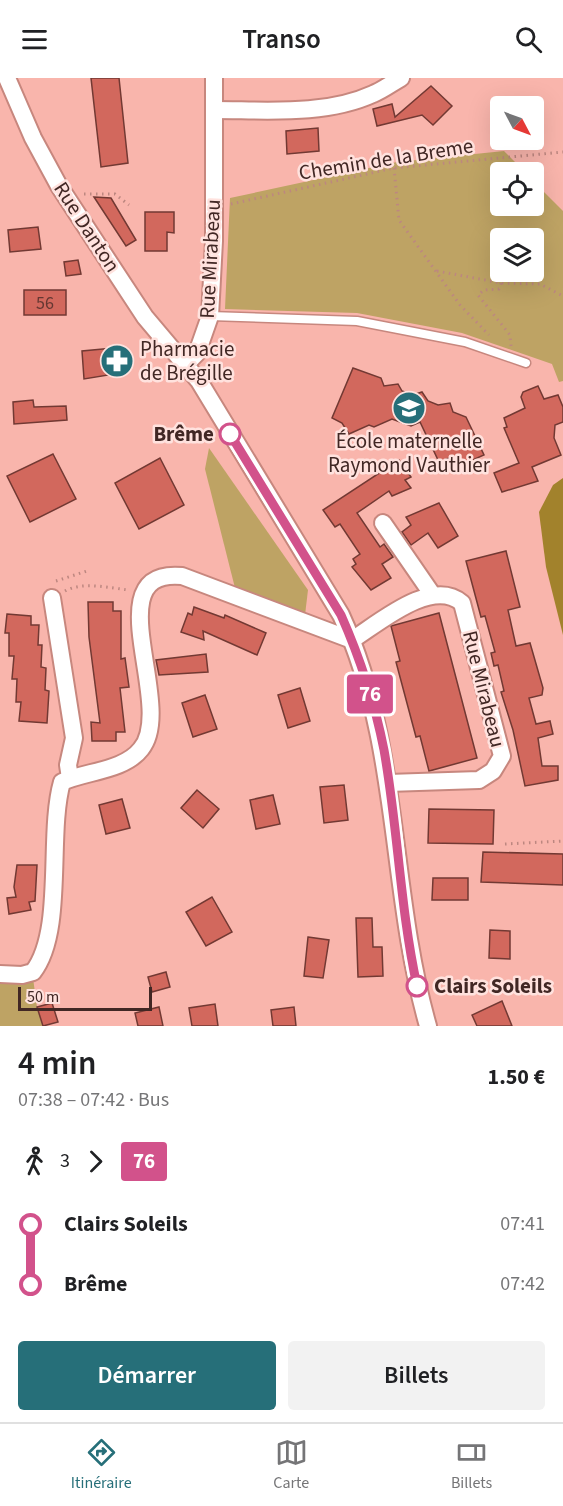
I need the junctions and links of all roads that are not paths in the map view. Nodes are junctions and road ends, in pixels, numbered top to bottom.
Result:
1 (7, 78) edge
2 (214, 78) edge
3 (401, 78) edge
4 (214, 110) junction
5 (210, 316) junction
6 (526, 363) dead end
7 (186, 364) junction
8 (383, 524) dead end
9 (432, 594) junction
10 (52, 598) dead end
11 (352, 640) junction
12 (70, 778) junction
13 (388, 783) junction
14 (0, 974) edge
15 (428, 1026) edge

1 - 7 street, Rue Danton
2 - 4 street, Rue Mirabeau
3 - 4 street
4 - 5 street, Rue Mirabeau
5 - 6 lane
5 - 7 street, Rue Mirabeau
7 - 11 street
8 - 9 street
9 - 11 street
9 - 13 street, Rue Mirabeau
10 - 12 street
11 - 12 street
11 - 13 street
12 - 14 street
13 - 15 street

